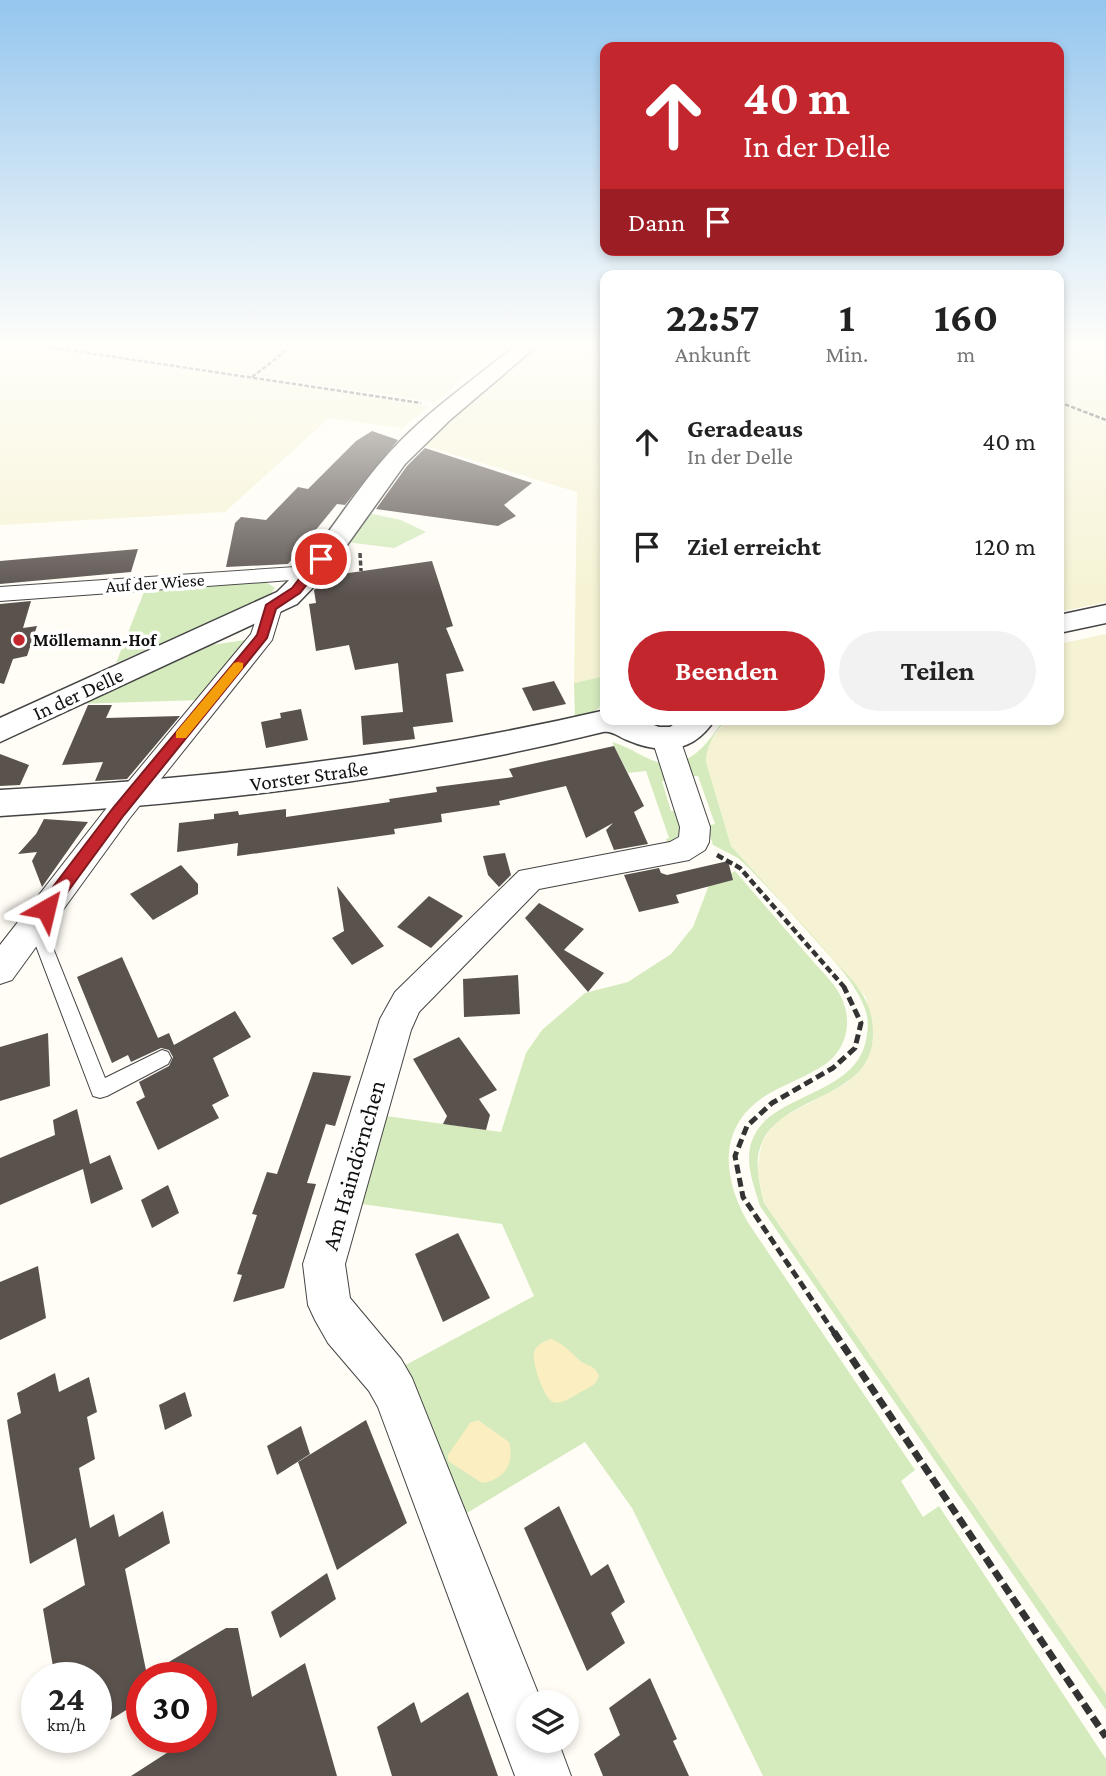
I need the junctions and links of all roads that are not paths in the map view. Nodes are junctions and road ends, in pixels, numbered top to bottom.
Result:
1 (430, 429) edge
2 (310, 573) junction
3 (0, 594) edge
4 (270, 607) junction
5 (1106, 614) edge
6 (1064, 624) edge
7 (600, 722) edge
8 (623, 725) edge
9 (695, 725) edge
10 (0, 730) edge
11 (666, 739) junction
12 (132, 795) junction
13 (0, 803) edge
14 (29, 931) junction
15 (0, 970) edge
16 (162, 1058) dead end
17 (516, 1705) edge
18 (534, 1753) edge
19 (543, 1776) edge

1 - 2 street, In der Delle
2 - 3 street, Auf der Wiese
2 - 4 street, In der Delle
4 - 10 street, In der Delle
4 - 12 street
5 - 6 street
7 - 12 street, Vorster Straße
8 - 11 street, Vorster Straße
9 - 11 street
11 - 17 street, Am Haindörnchen
12 - 13 street, Vorster Straße
12 - 14 street
14 - 15 street
14 - 16 lane
18 - 19 street, Am Haindörnchen

